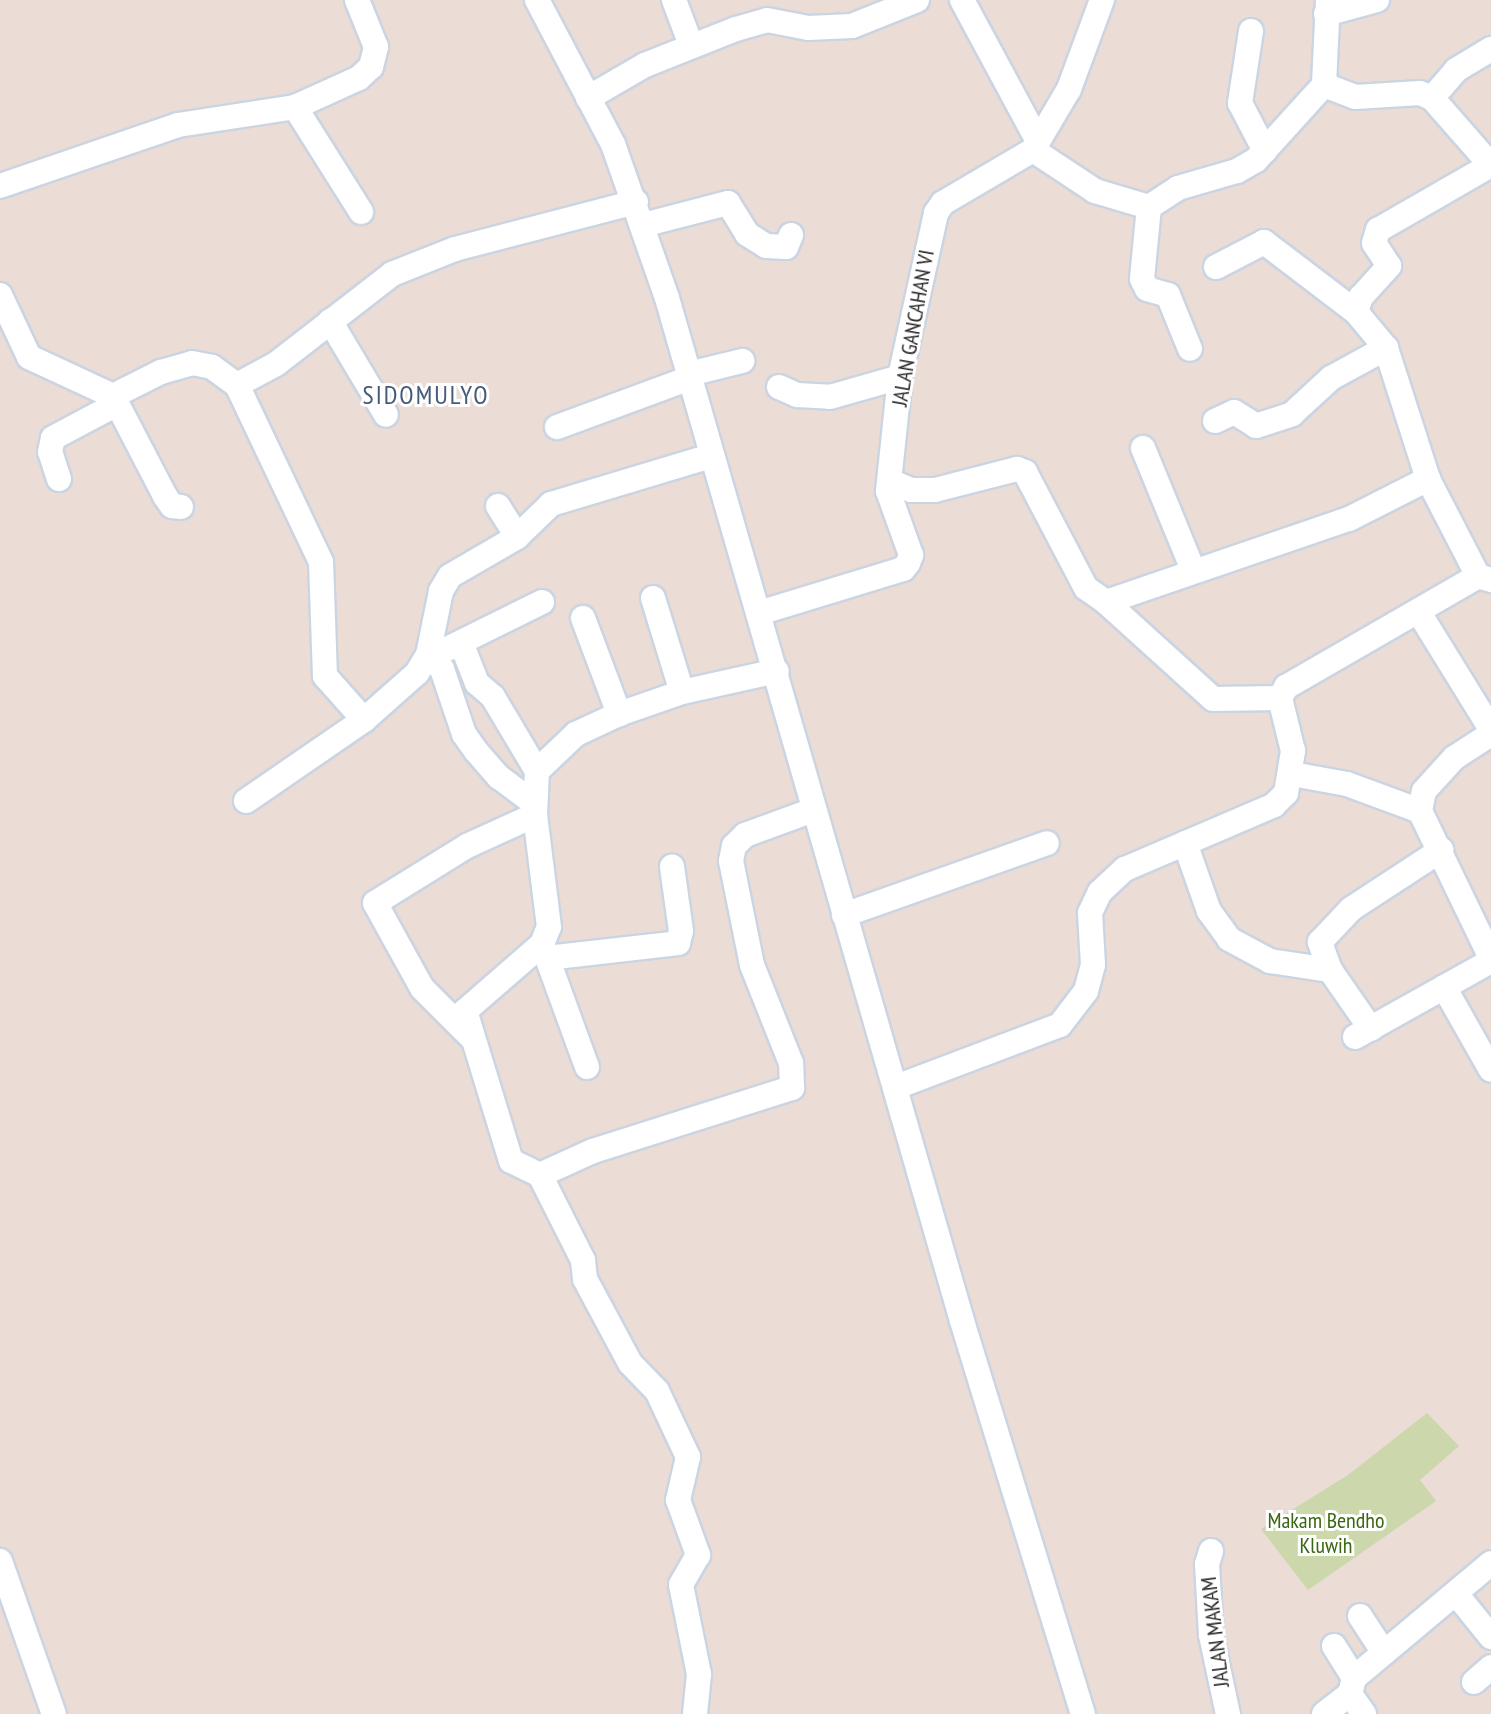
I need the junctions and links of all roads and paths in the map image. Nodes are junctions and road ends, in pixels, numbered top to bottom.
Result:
1 (357, 0) edge
2 (537, 0) edge
3 (674, 0) edge
4 (917, 0) edge
5 (962, 0) edge
6 (1102, 0) edge
7 (1377, 0) edge
8 (1327, 7) edge
9 (764, 10) edge
10 (1251, 31) dead end
11 (691, 45) junction
12 (1491, 49) edge
13 (1324, 85) junction
14 (588, 98) junction
15 (1432, 98) junction
16 (295, 107) junction
17 (1036, 146) junction
18 (1265, 151) junction
19 (1490, 164) edge
20 (0, 186) edge
21 (1149, 207) junction
22 (361, 212) dead end
23 (640, 214) junction
24 (791, 235) dead end
25 (1216, 267) dead end
26 (0, 295) edge
27 (1356, 312) junction
28 (330, 321) junction
29 (1386, 348) junction
30 (1190, 349) dead end
31 (742, 361) dead end
32 (690, 376) junction
33 (900, 377) junction
34 (237, 385) junction
35 (779, 387) dead end
36 (115, 400) junction
37 (386, 415) dead end
38 (1215, 421) dead end
39 (557, 427) dead end
40 (1143, 448) dead end
41 (711, 456) junction
42 (59, 479) dead end
43 (1428, 479) junction
44 (890, 481) junction
45 (498, 506) dead end
46 (181, 507) dead end
47 (517, 537) junction
48 (1193, 570) junction
49 (1484, 578) edge
50 (653, 598) dead end
51 (542, 602) dead end
52 (1106, 602) junction
53 (1418, 611) junction
54 (759, 613) junction
55 (583, 618) dead end
56 (462, 645) junction
57 (429, 652) junction
58 (777, 671) junction
59 (682, 692) junction
60 (1280, 698) junction
61 (619, 714) junction
62 (364, 720) junction
63 (1491, 731) edge
64 (537, 771) junction
65 (1292, 774) junction
66 (246, 801) dead end
67 (535, 809) junction
68 (813, 810) junction
69 (1420, 811) junction
70 (1047, 843) dead end
71 (1185, 843) junction
72 (1441, 850) junction
73 (672, 867) dead end
74 (844, 915) junction
75 (545, 951) junction
76 (1491, 960) edge
77 (1330, 970) junction
78 (1444, 987) junction
79 (471, 1037) junction
80 (587, 1067) dead end
81 (1491, 1070) edge
82 (896, 1087) junction
83 (540, 1175) junction
84 (1211, 1551) dead end
85 (0, 1561) edge
86 (1491, 1563) edge
87 (1457, 1595) junction
88 (1360, 1616) dead end
89 (1491, 1637) edge
90 (1334, 1646) dead end
91 (1384, 1653) junction
92 (1352, 1686) junction
93 (54, 1714) edge
94 (695, 1714) edge
95 (1083, 1714) edge
96 (1228, 1714) edge
97 (1324, 1714) edge
98 (1364, 1714) edge

1 - 16 street
2 - 14 street
3 - 11 street
4 - 9 street
5 - 17 street
6 - 17 street, JALAN GANCAHAN VI
7 - 8 street
8 - 13 street
9 - 11 street
10 - 18 street
11 - 14 street
12 - 15 street
13 - 15 street
13 - 18 street
14 - 23 street
15 - 19 street
16 - 20 street
16 - 22 street
17 - 21 street
17 - 33 street, JALAN GANCAHAN VI
18 - 21 street
19 - 27 street
21 - 30 street
23 - 24 street
23 - 28 street
23 - 32 street
25 - 27 street
26 - 36 street
27 - 29 street
28 - 34 street
28 - 37 street
29 - 38 street
29 - 43 street
31 - 32 street
32 - 39 street
32 - 41 street
33 - 35 street
33 - 44 street, JALAN GANCAHAN VI
34 - 36 street
34 - 62 street
36 - 42 street
36 - 46 street
40 - 48 street
41 - 47 street
41 - 54 street
43 - 48 street
43 - 49 street
44 - 52 street
44 - 54 street, JALAN GANCAHAN VI
45 - 47 street
47 - 57 street
48 - 52 street
49 - 53 street
50 - 59 street
51 - 56 street
52 - 60 street
53 - 60 street
53 - 63 street
54 - 58 street
55 - 61 street
56 - 57 street
56 - 64 street
57 - 62 street
57 - 67 street
58 - 59 street
58 - 68 street
59 - 61 street
60 - 65 street
61 - 64 street
62 - 66 street
63 - 69 street
64 - 67 street
65 - 69 street
65 - 71 street
67 - 75 street
67 - 79 street
68 - 74 street
68 - 83 street
69 - 72 street
70 - 74 street
71 - 77 street
71 - 82 street
72 - 76 street
72 - 77 street
73 - 75 street
74 - 82 street
75 - 79 street
75 - 80 street
76 - 78 street
77 - 78 street
78 - 81 street
79 - 83 street
82 - 95 street
83 - 94 street
84 - 96 street, JALAN MAKAM
85 - 93 street
86 - 87 street
87 - 89 street
87 - 91 street
88 - 91 street
90 - 92 street
91 - 92 street
92 - 97 street
92 - 98 street

